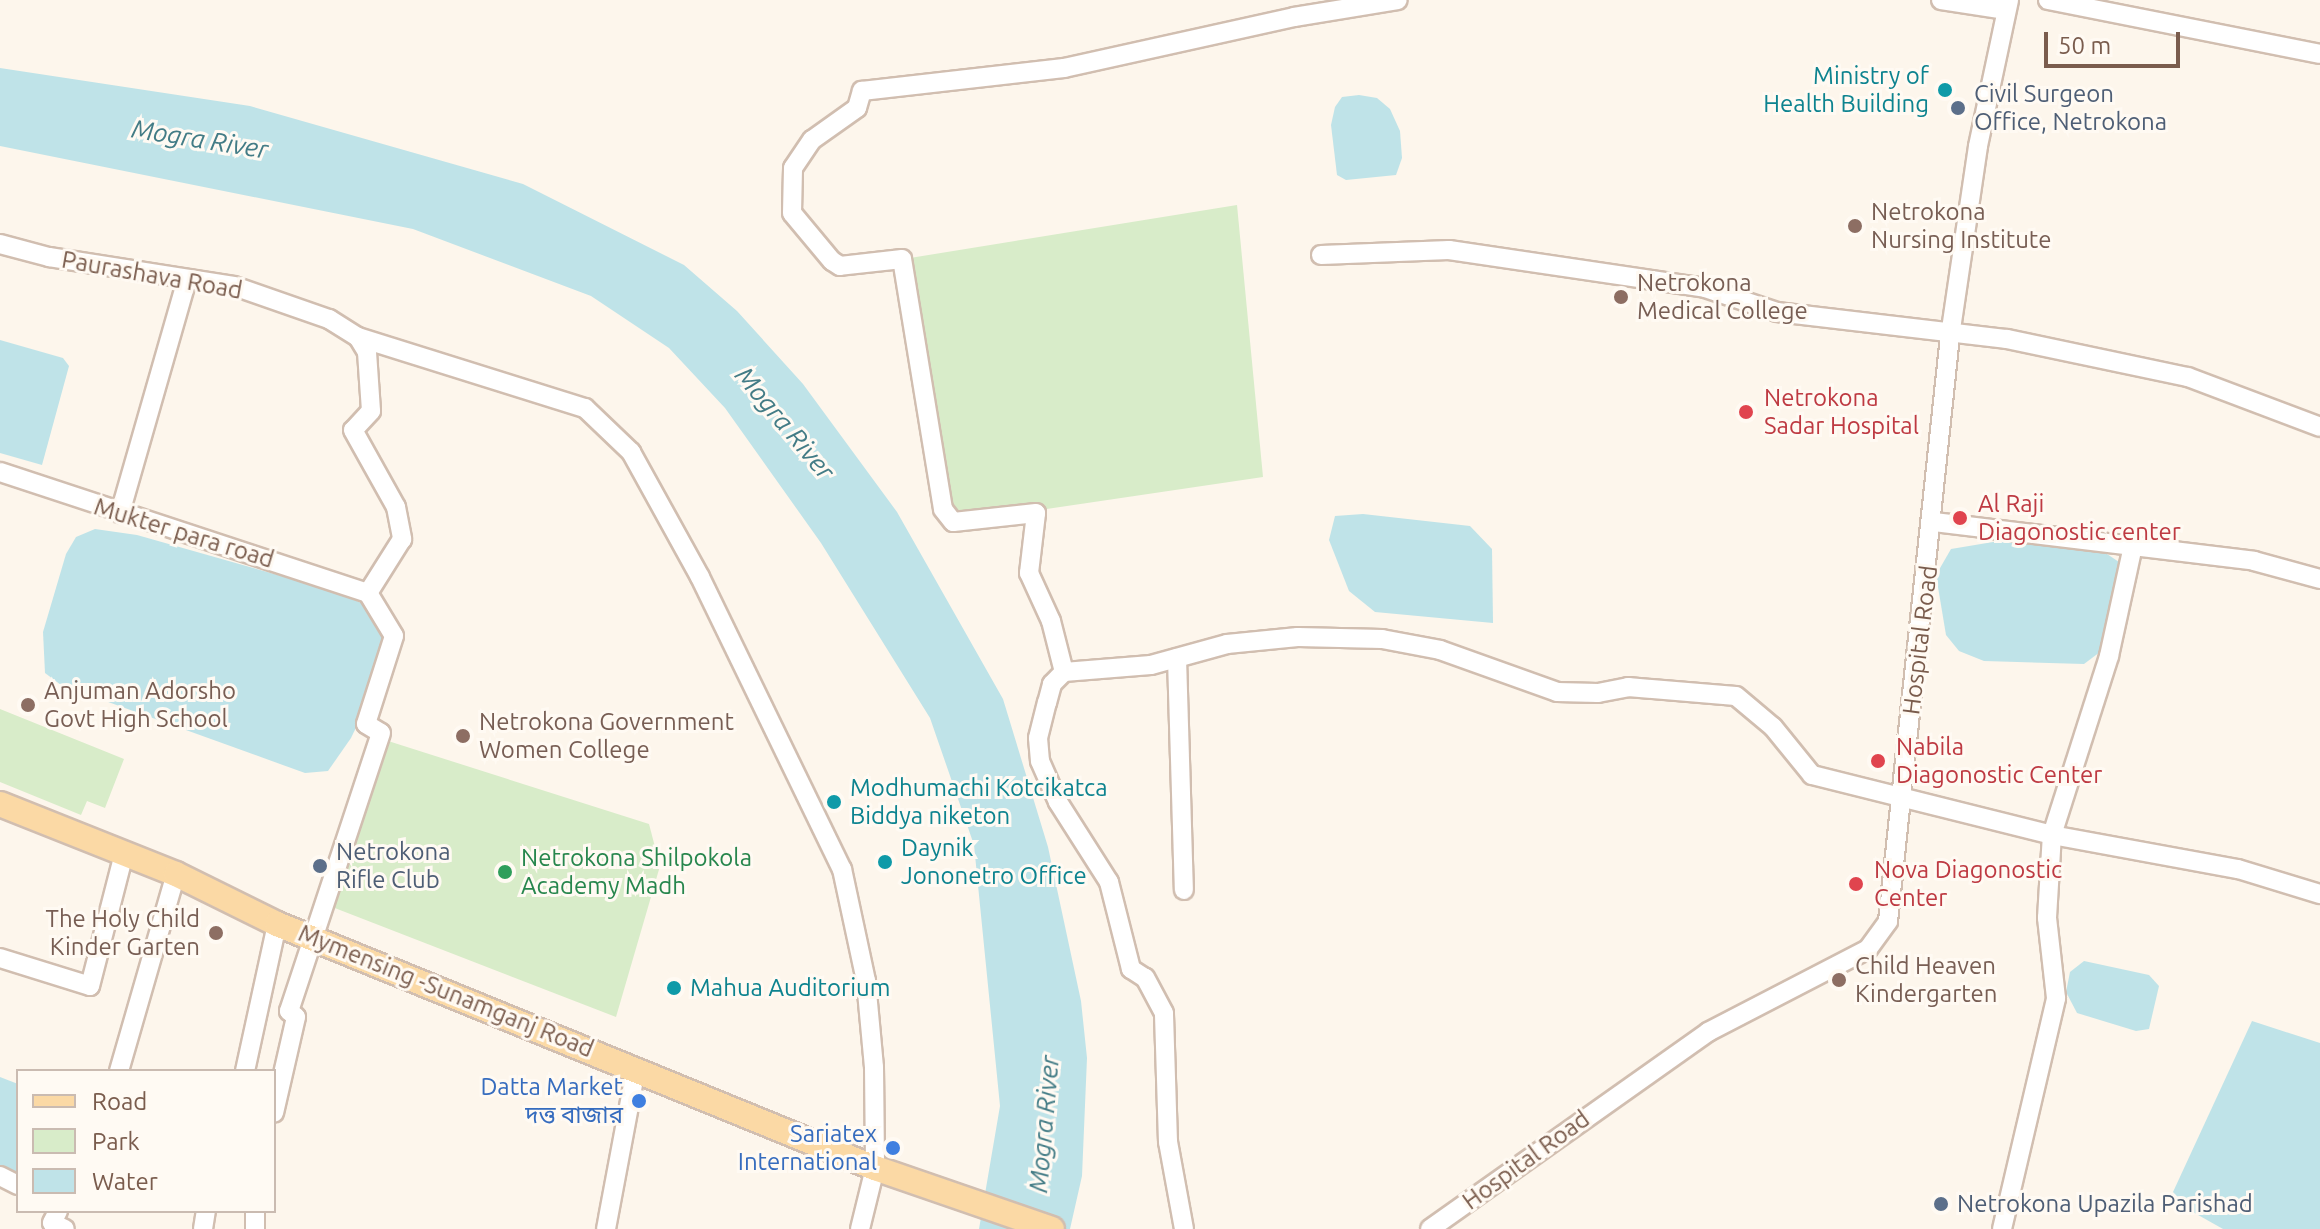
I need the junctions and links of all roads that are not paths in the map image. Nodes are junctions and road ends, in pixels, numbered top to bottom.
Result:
1 (1398, 0) edge
2 (1941, 0) edge
3 (2048, 0) edge
4 (2008, 5) edge
5 (2320, 54) edge
6 (0, 244) edge
7 (1321, 255) dead end
8 (187, 279) junction
9 (1950, 336) junction
10 (358, 337) junction
11 (2320, 427) edge
12 (0, 472) edge
13 (120, 513) junction
14 (1934, 522) junction
15 (2133, 546) junction
16 (2320, 579) edge
17 (368, 593) junction
18 (1177, 658) junction
19 (1064, 672) junction
20 (1903, 794) junction
21 (0, 804) edge
22 (2052, 835) junction
23 (124, 854) junction
24 (176, 874) junction
25 (1184, 890) dead end
26 (2320, 894) edge
27 (277, 924) junction
28 (313, 937) junction
29 (0, 958) edge
30 (636, 1068) junction
31 (120, 1069) edge
32 (245, 1069) edge
33 (276, 1104) edge
34 (884, 1171) junction
35 (606, 1229) edge
36 (860, 1229) edge
37 (1052, 1229) edge
38 (1184, 1229) edge
39 (1430, 1229) edge
40 (2002, 1229) edge

1 - 19 street
2 - 4 street
3 - 5 street
4 - 9 street, Hospital Road
6 - 8 street, Paurashava Road
7 - 9 street
8 - 10 street, Paurashava Road
8 - 13 street
9 - 11 street
9 - 14 street, Hospital Road
10 - 17 street
10 - 34 street, Paurashava Road
12 - 13 street, Mukter para road
13 - 17 street, Mukter para road
14 - 15 street
14 - 20 street, Hospital Road
15 - 16 street
15 - 22 street
17 - 28 street
18 - 19 street
18 - 20 street
18 - 25 street
19 - 38 street
20 - 22 street
20 - 39 street, Hospital Road
21 - 23 main road, Mymensing -Sunamganj Road
22 - 26 street
22 - 40 street
23 - 24 main road, Mymensing -Sunamganj Road
23 - 29 street
24 - 27 main road, Mymensing -Sunamganj Road
24 - 31 street
27 - 28 main road, Mymensing -Sunamganj Road
27 - 32 street
28 - 30 main road, Mymensing -Sunamganj Road
28 - 33 street
30 - 34 main road, Mymensing -Sunamganj Road
30 - 35 street
34 - 36 street, Paurashava Road
34 - 37 main road, Mymensing -Sunamganj Road

